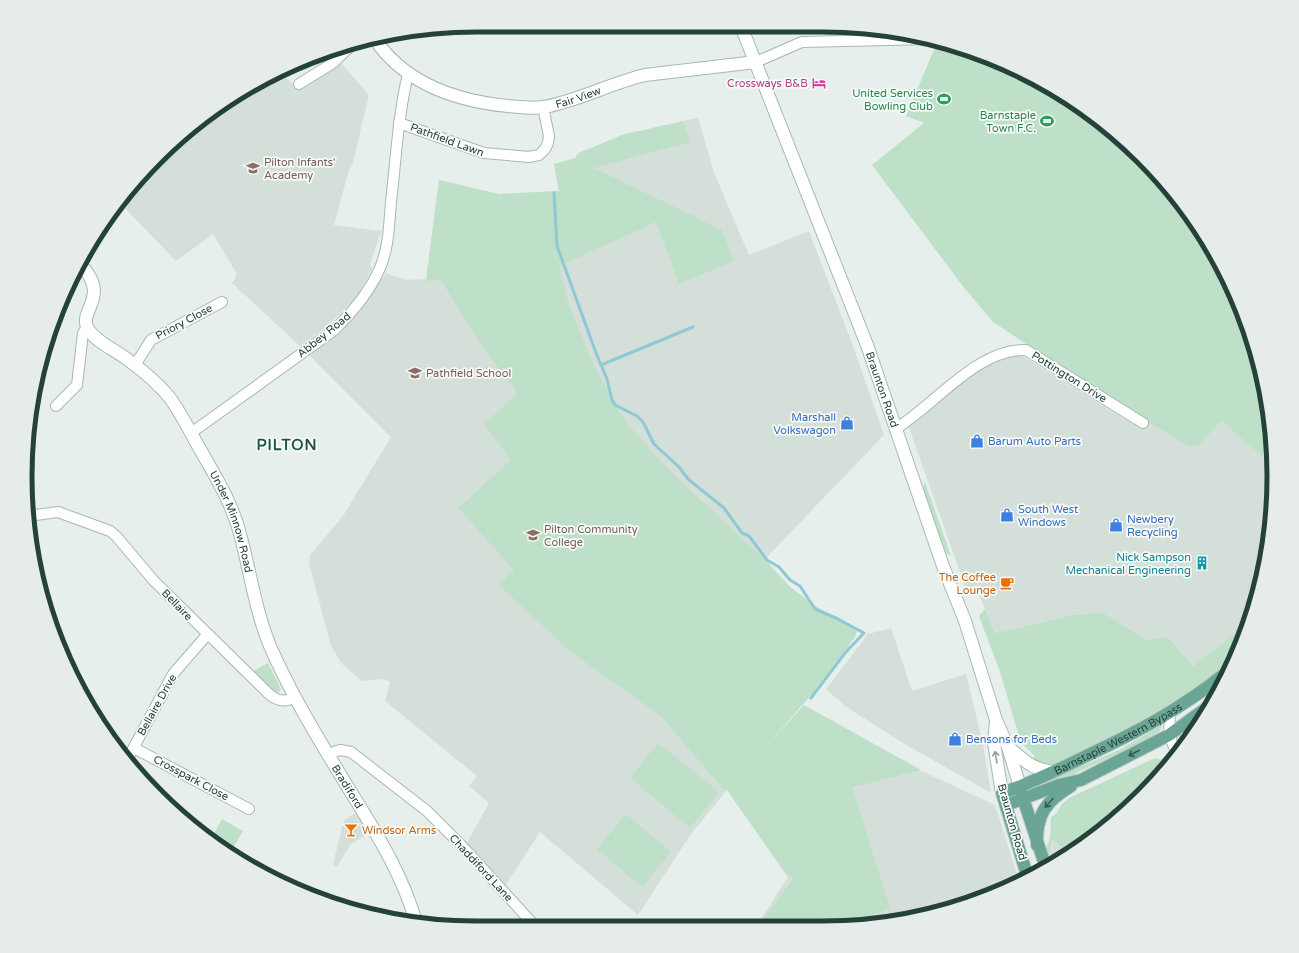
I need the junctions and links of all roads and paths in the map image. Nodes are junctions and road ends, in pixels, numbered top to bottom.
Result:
1 (744, 32) edge
2 (902, 40) edge
3 (378, 43) edge
4 (344, 52) edge
5 (756, 62) junction
6 (406, 73) junction
7 (299, 84) dead end
8 (543, 107) junction
9 (400, 123) junction
10 (84, 269) edge
11 (222, 302) dead end
12 (87, 328) junction
13 (135, 365) junction
14 (56, 406) dead end
15 (1143, 423) dead end
16 (895, 429) junction
17 (191, 433) junction
18 (34, 515) edge
19 (207, 635) junction
20 (1218, 678) edge
21 (294, 697) junction
22 (1170, 713) junction
23 (1197, 715) edge
24 (996, 720) junction
25 (1185, 724) junction
26 (1186, 731) edge
27 (1169, 735) junction
28 (1008, 746) junction
29 (134, 748) junction
30 (1174, 748) edge
31 (328, 754) junction
32 (130, 755) edge
33 (1054, 772) junction
34 (1081, 780) junction
35 (1002, 793) junction
36 (1021, 793) junction
37 (1006, 805) junction
38 (249, 809) dead end
39 (1037, 845) junction
40 (1044, 862) edge
41 (1026, 871) edge
42 (414, 916) edge
43 (531, 921) edge

1 - 5 street, Braunton Road
2 - 5 street
3 - 6 street, Fair View
4 - 7 street
5 - 8 street, Fair View
5 - 16 street, Braunton Road
6 - 8 street, Fair View
6 - 9 street, Abbey Road
8 - 9 street, Pathfield Lawn
9 - 17 street, Abbey Road
10 - 12 street
11 - 13 street, Priory Close
12 - 13 street, Under Minnow Road
12 - 14 street
13 - 17 street, Under Minnow Road
15 - 16 street, Pottington Drive
16 - 24 street, Braunton Road
17 - 21 street, Under Minnow Road
18 - 19 street, Bellaire
19 - 21 street, Bellaire
19 - 29 street, Bellaire Drive
20 - 22 main road, Barnstaple Western Bypass
21 - 31 street, Bradiford
22 - 27 street
22 - 33 main road, Barnstaple Western Bypass
23 - 25 main road, Barnstaple Western Bypass
24 - 28 street, Braunton Road
35 -> 24 street, Braunton Road
25 - 26 street
25 - 27 main road, Barnstaple Western Bypass
27 - 30 street
27 -> 34 main road, Barnstaple Western Bypass
28 - 33 street
28 - 36 street, Braunton Road
29 - 32 street, Bellaire Drive
29 - 38 street, Crosspark Close
31 - 42 street, Bradiford
31 - 43 street, Chaddiford Lane
33 - 36 main road, Barnstaple Western Bypass
34 - 36 main road, Barnstaple Western Bypass
34 -> 39 main road
35 - 36 main road, Barnstaple Western Bypass
35 - 37 main road, Braunton Road
36 - 37 main road, Barnstaple Western Bypass
36 - 39 main road, Braunton Road
37 - 41 main road, Braunton Road
39 - 40 main road, Braunton Road

